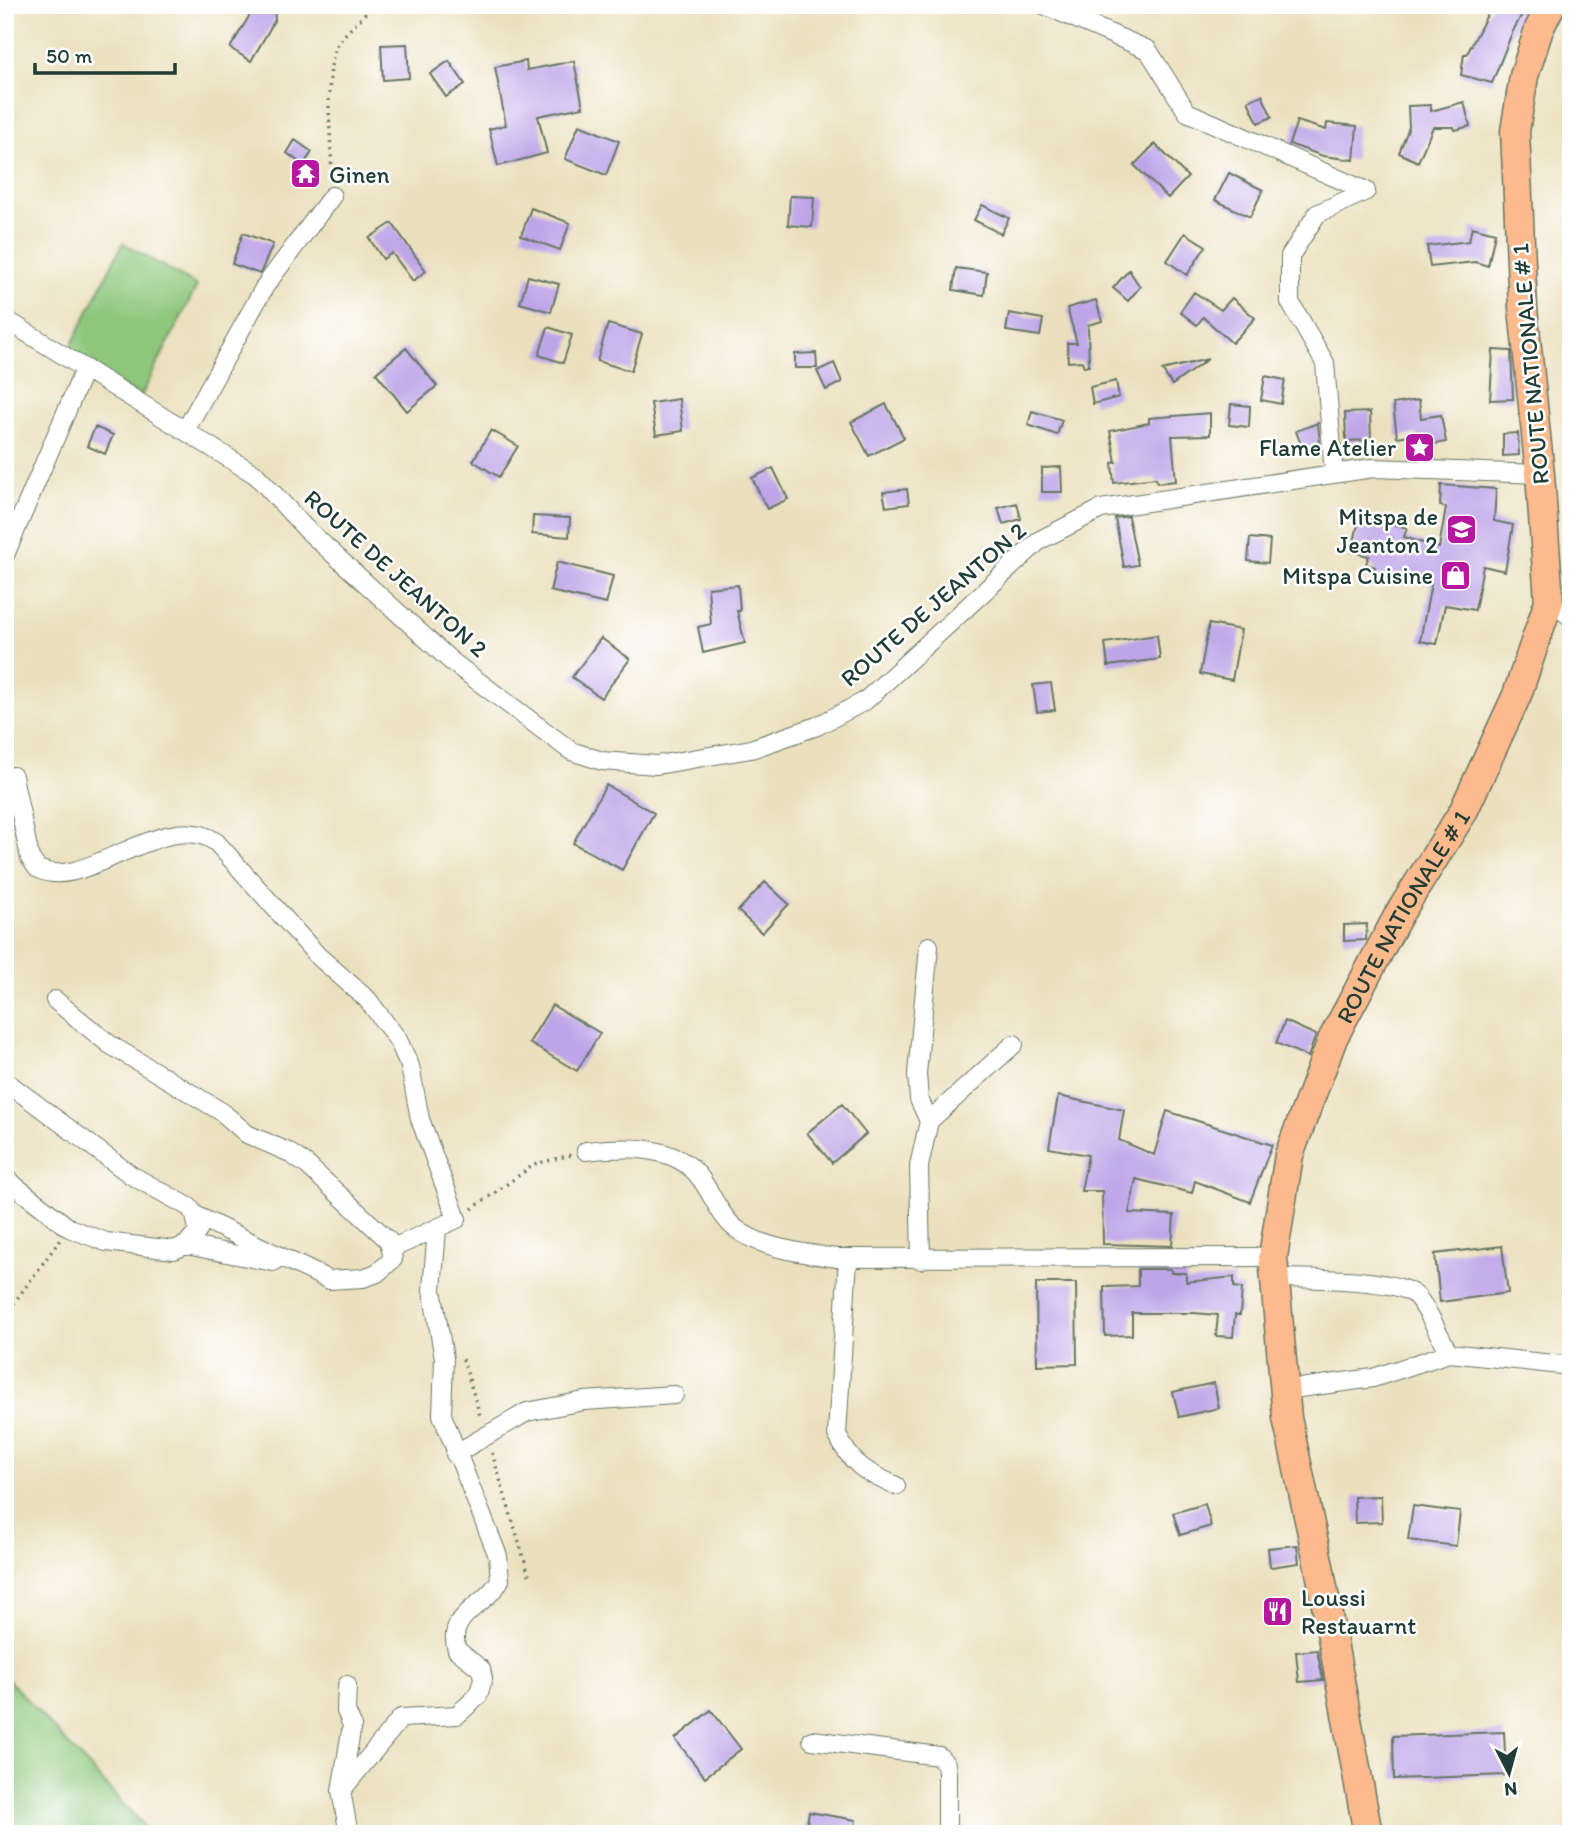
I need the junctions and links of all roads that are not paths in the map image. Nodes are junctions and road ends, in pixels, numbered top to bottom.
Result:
1 (1044, 5) edge
2 (1550, 5) edge
3 (331, 196) road end
4 (5, 319) edge
5 (85, 368) junction
6 (185, 431) junction
7 (1335, 474) junction
8 (1540, 474) junction
9 (5, 555) edge
10 (1560, 609) edge
11 (13, 776) dead end
12 (929, 946) dead end
13 (55, 1000) dead end
14 (1014, 1044) dead end
15 (5, 1081) edge
16 (929, 1121) junction
17 (586, 1151) road end
18 (5, 1178) edge
19 (195, 1215) junction
20 (438, 1229) junction
21 (186, 1245) junction
22 (393, 1248) junction
23 (848, 1259) junction
24 (921, 1260) junction
25 (1274, 1268) junction
26 (314, 1273) junction
27 (1449, 1353) junction
28 (1571, 1366) edge
29 (1284, 1390) junction
30 (674, 1395) dead end
31 (455, 1454) junction
32 (896, 1486) dead end
33 (346, 1685) dead end
34 (812, 1740) dead end
35 (341, 1791) junction
36 (349, 1834) edge
37 (947, 1834) edge
38 (1368, 1834) edge

1 - 7 street
2 - 8 main road, ROUTE NATIONALE # 1
3 - 6 street
4 - 5 street, ROUTE DE JEANTON 2
5 - 6 street, ROUTE DE JEANTON 2
5 - 9 street
6 - 7 street, ROUTE DE JEANTON 2
7 - 8 street, ROUTE DE JEANTON 2
8 - 10 main road, ROUTE NATIONALE # 1
10 - 25 main road, ROUTE NATIONALE # 1
11 - 20 street
12 - 16 street
13 - 22 street
14 - 16 street
15 - 19 street
16 - 24 street
17 - 23 street
18 - 21 street
19 - 21 street
19 - 26 street
20 - 22 street
20 - 31 street
21 - 26 street
22 - 26 street
23 - 24 street
23 - 32 street
24 - 25 street
25 - 27 street
25 - 29 main road, ROUTE NATIONALE # 1
27 - 28 street
27 - 29 street
29 - 38 main road, ROUTE NATIONALE # 1
30 - 31 street
31 - 35 street
33 - 35 street
34 - 37 street
35 - 36 street

